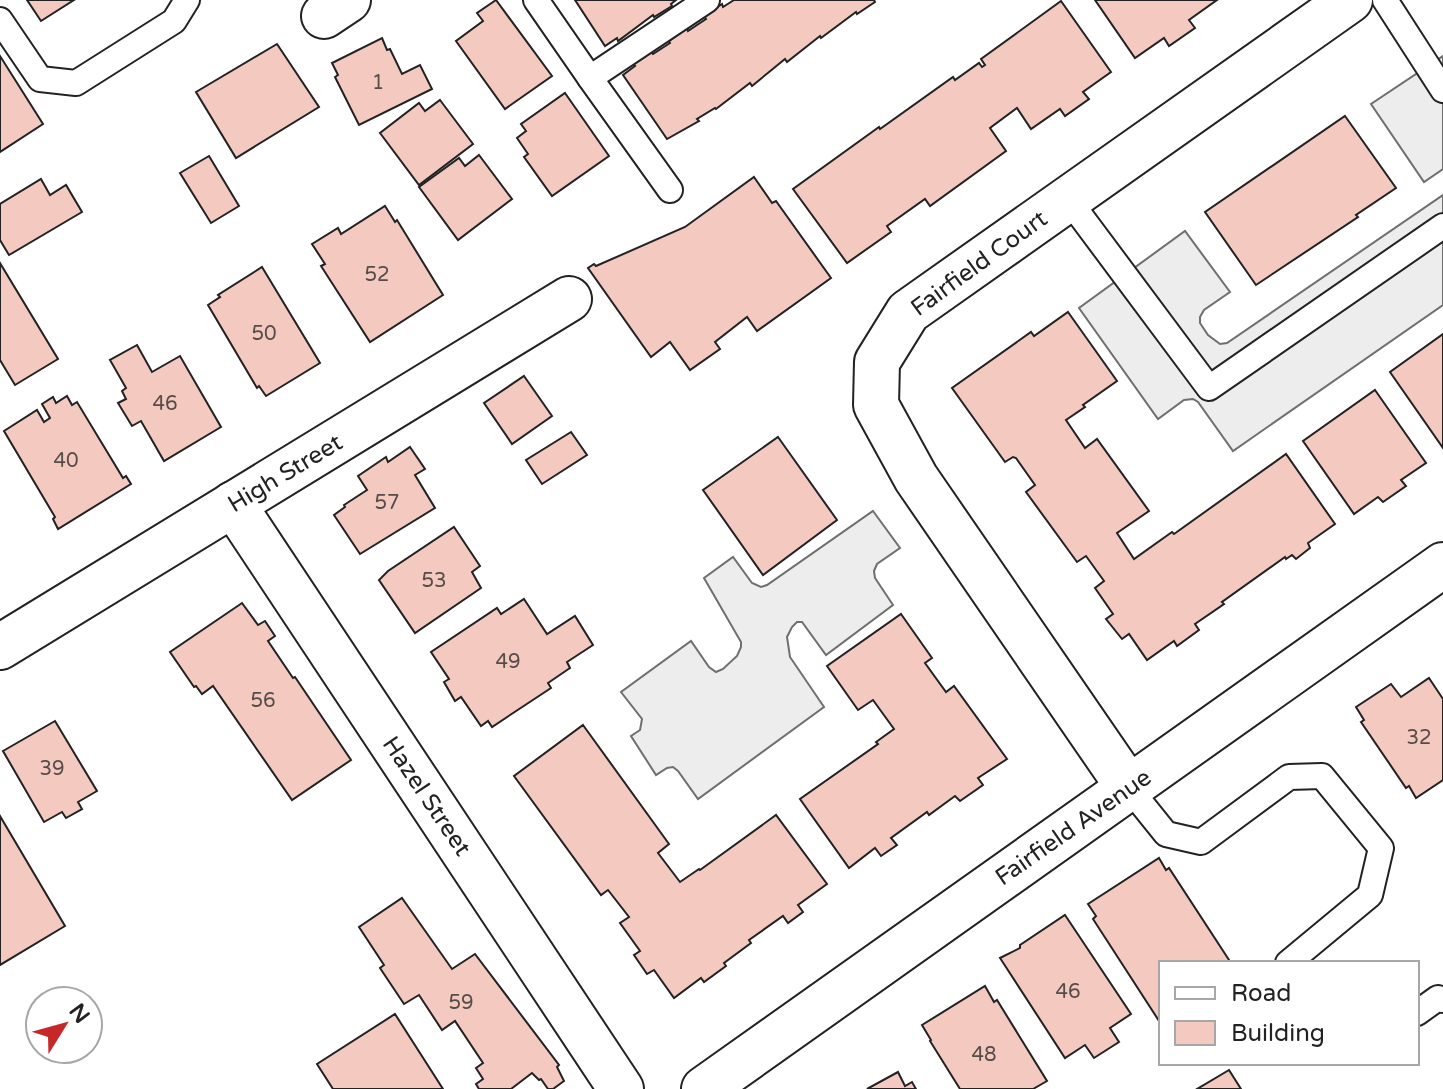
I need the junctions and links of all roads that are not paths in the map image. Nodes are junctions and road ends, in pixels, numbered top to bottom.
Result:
1 (187, 0) edge
2 (536, 0) edge
3 (707, 0) edge
4 (1350, 0) edge
5 (1385, 0) edge
6 (0, 20) edge
7 (590, 78) junction
8 (1443, 90) edge
9 (670, 190) dead end
10 (1068, 199) junction
11 (1443, 226) edge
12 (569, 299) dead end
13 (233, 504) junction
14 (1443, 565) edge
15 (0, 647) edge
16 (1129, 788) junction
17 (1288, 961) edge
18 (1443, 1000) edge
19 (1419, 1012) edge
20 (621, 1089) edge
21 (704, 1089) edge

1 - 6 lane
2 - 7 lane
3 - 7 lane
4 - 10 street, Fairfield Court
5 - 8 lane
7 - 9 lane
10 - 11 lane
10 - 16 street, Fairfield Court
12 - 13 street, High Street
13 - 15 street, High Street
13 - 20 street, Hazel Street
14 - 16 street, Fairfield Avenue
16 - 17 lane
16 - 21 street, Fairfield Avenue
18 - 19 lane

